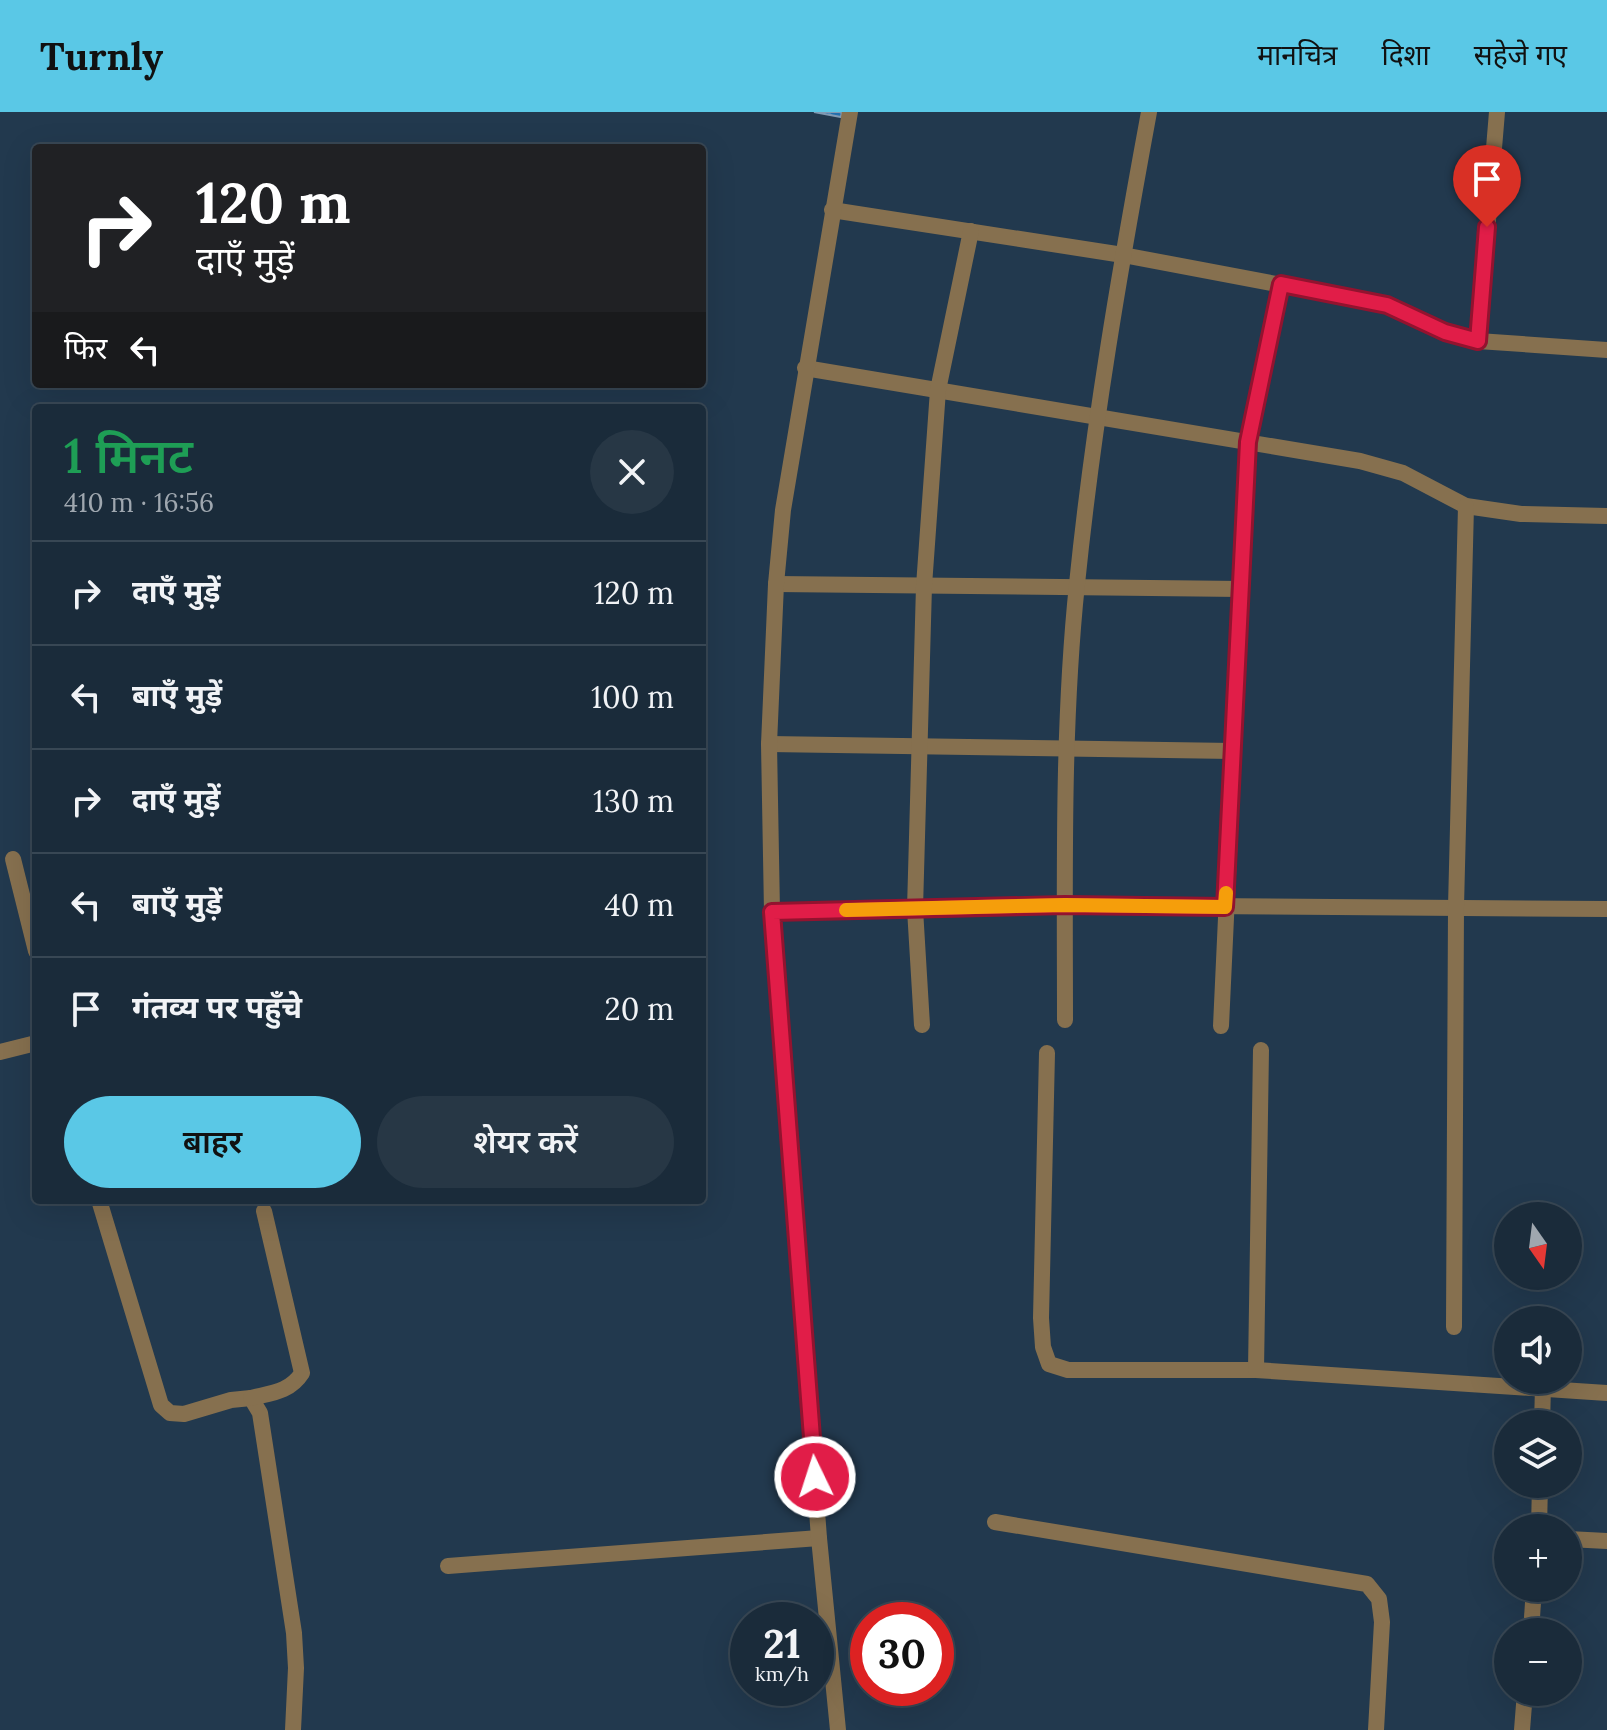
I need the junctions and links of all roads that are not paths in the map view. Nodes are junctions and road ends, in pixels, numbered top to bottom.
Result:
1 (850, 112) edge
2 (1149, 112) edge
3 (1497, 112) edge
4 (832, 210) junction
5 (971, 231) junction
6 (1123, 255) junction
7 (1281, 284) junction
8 (1478, 341) junction
9 (1607, 350) edge
10 (805, 368) junction
11 (938, 390) junction
12 (1096, 417) junction
13 (1248, 442) junction
14 (1466, 506) junction
15 (1607, 516) edge
16 (776, 584) junction
17 (924, 586) junction
18 (1076, 588) junction
19 (1241, 589) junction
20 (769, 744) junction
21 (918, 746) junction
22 (1068, 749) junction
23 (1233, 751) junction
24 (13, 859) dead end
25 (1065, 905) junction
26 (1225, 907) junction
27 (1456, 907) junction
28 (915, 909) junction
29 (1607, 909) edge
30 (772, 912) junction
31 (32, 935) edge
32 (1065, 1020) dead end
33 (922, 1025) dead end
34 (1221, 1026) dead end
35 (32, 1044) edge
36 (1261, 1050) dead end
37 (0, 1052) edge
38 (1047, 1053) dead end
39 (100, 1204) edge
40 (264, 1211) dead end
41 (1454, 1327) dead end
42 (1256, 1370) junction
43 (1494, 1384) edge
44 (1582, 1391) edge
45 (1607, 1393) edge
46 (251, 1398) junction
47 (995, 1522) dead end
48 (819, 1538) junction
49 (1582, 1540) edge
50 (1607, 1541) edge
51 (448, 1566) dead end
52 (1524, 1706) edge
53 (293, 1730) edge
54 (838, 1730) edge
55 (1376, 1730) edge
56 (1522, 1730) edge

1 - 4 street
2 - 6 street
3 - 8 street
4 - 5 street
4 - 10 street
5 - 6 street
5 - 11 street
6 - 7 street
6 - 12 street
7 - 8 street
7 - 13 street
8 - 9 street
10 - 11 street
10 - 16 street
11 - 12 street
11 - 17 street
12 - 13 street
12 - 18 street
13 - 14 street
13 - 19 street
14 - 15 street
14 - 27 street
16 - 17 street
16 - 20 street
17 - 18 street
17 - 21 street
18 - 19 street
18 - 22 street
19 - 23 street
20 - 21 street
20 - 30 street
21 - 22 street
21 - 28 street
22 - 23 street
22 - 25 street
23 - 26 street
24 - 31 street
25 - 26 street
25 - 28 street
25 - 32 street
26 - 27 street
26 - 34 street
27 - 29 street
27 - 41 street
28 - 30 street
28 - 33 street
30 - 48 street
35 - 37 street
36 - 42 street
38 - 42 street
39 - 46 street
40 - 46 street
42 - 43 street
44 - 45 street
46 - 53 street
47 - 55 street
48 - 51 street
48 - 54 street
49 - 50 street
52 - 56 street

